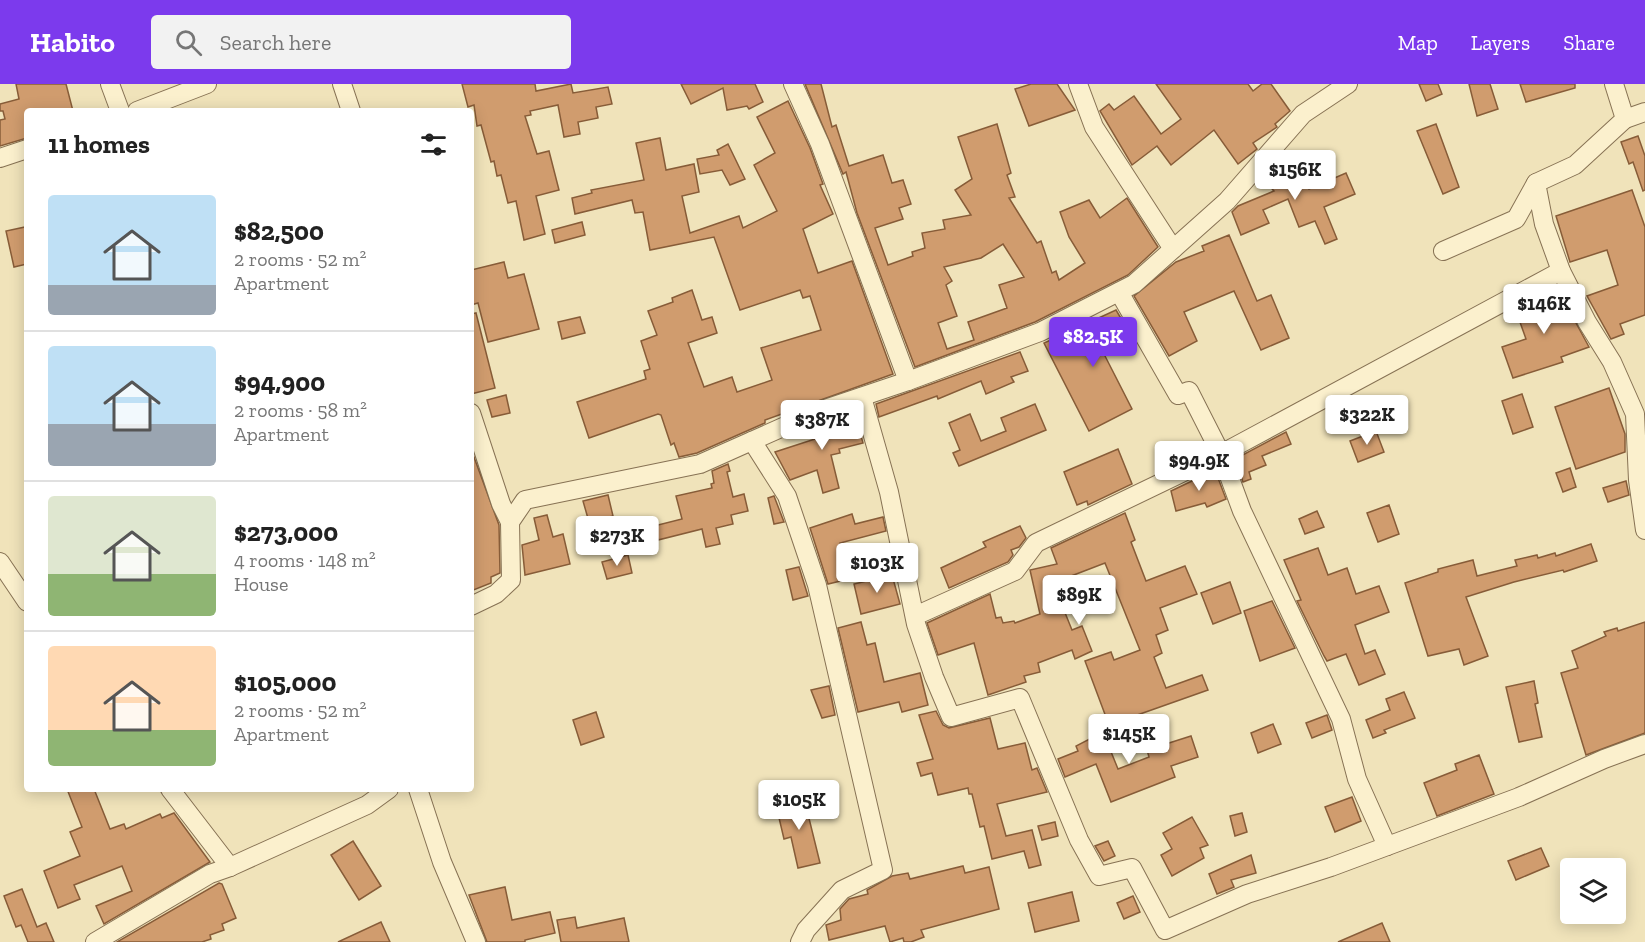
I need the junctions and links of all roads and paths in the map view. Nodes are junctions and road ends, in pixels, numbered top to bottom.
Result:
1 (110, 84) edge
2 (207, 84) edge
3 (342, 84) edge
4 (793, 84) edge
5 (1078, 84) edge
6 (1348, 84) edge
7 (1614, 84) edge
8 (119, 108) edge
9 (145, 108) edge
10 (350, 108) edge
11 (1645, 112) edge
12 (1625, 119) junction
13 (24, 150) edge
14 (0, 158) edge
15 (1536, 183) junction
16 (1173, 249) junction
17 (1443, 251) dead end
18 (1561, 271) junction
19 (1119, 292) junction
20 (908, 381) junction
21 (862, 397) junction
22 (474, 422) edge
23 (752, 441) junction
24 (1221, 454) junction
25 (510, 522) junction
26 (1645, 530) edge
27 (0, 562) edge
28 (24, 598) edge
29 (474, 605) edge
30 (915, 616) junction
31 (1645, 744) edge
32 (172, 792) edge
33 (385, 792) edge
34 (419, 792) edge
35 (1386, 846) junction
36 (230, 867) junction
37 (95, 942) edge
38 (476, 942) edge
39 (800, 942) edge

1 - 8 street
2 - 9 street
3 - 10 street
4 - 20 street
5 - 16 street
6 - 16 street
7 - 12 street
11 - 12 street
12 - 15 street
13 - 14 street
15 - 17 street
15 - 18 street
16 - 19 street
18 - 24 street
18 - 26 street
19 - 20 street
19 - 24 street
20 - 21 street
21 - 23 street
21 - 30 street
22 - 25 street
23 - 25 street
23 - 39 street
24 - 30 street
24 - 35 street
25 - 29 street
27 - 28 street
30 - 35 street
31 - 35 street
32 - 36 street
33 - 36 street
34 - 38 street
36 - 37 street

